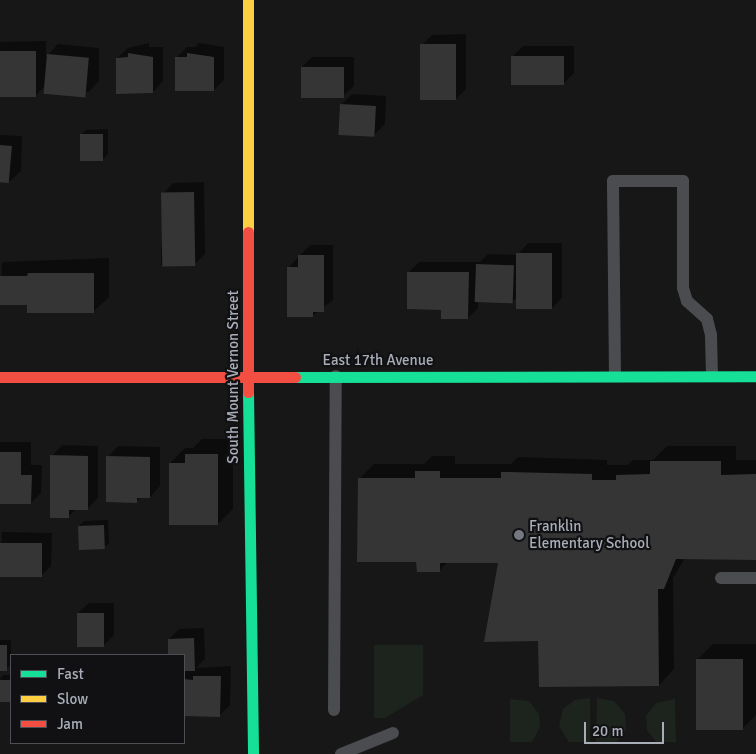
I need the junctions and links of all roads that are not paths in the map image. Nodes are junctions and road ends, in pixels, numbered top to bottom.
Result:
1 (248, 0) edge
2 (248, 376) junction
3 (336, 376) junction
4 (615, 376) junction
5 (712, 376) junction
6 (756, 376) edge
7 (0, 377) edge
8 (721, 578) dead end
9 (756, 578) edge
10 (334, 710) dead end
11 (393, 733) dead end
12 (253, 754) edge
13 (341, 754) edge

1 - 2 street, South Mount Vernon Street
2 - 3 street, East 17th Avenue
2 - 7 street, East 17th Avenue
2 - 12 street, South Mount Vernon Street
3 - 4 street, East 17th Avenue
3 - 10 lane
4 - 5 street, East 17th Avenue
4 - 5 lane
5 - 6 street, East 17th Avenue
8 - 9 lane
11 - 13 lane

